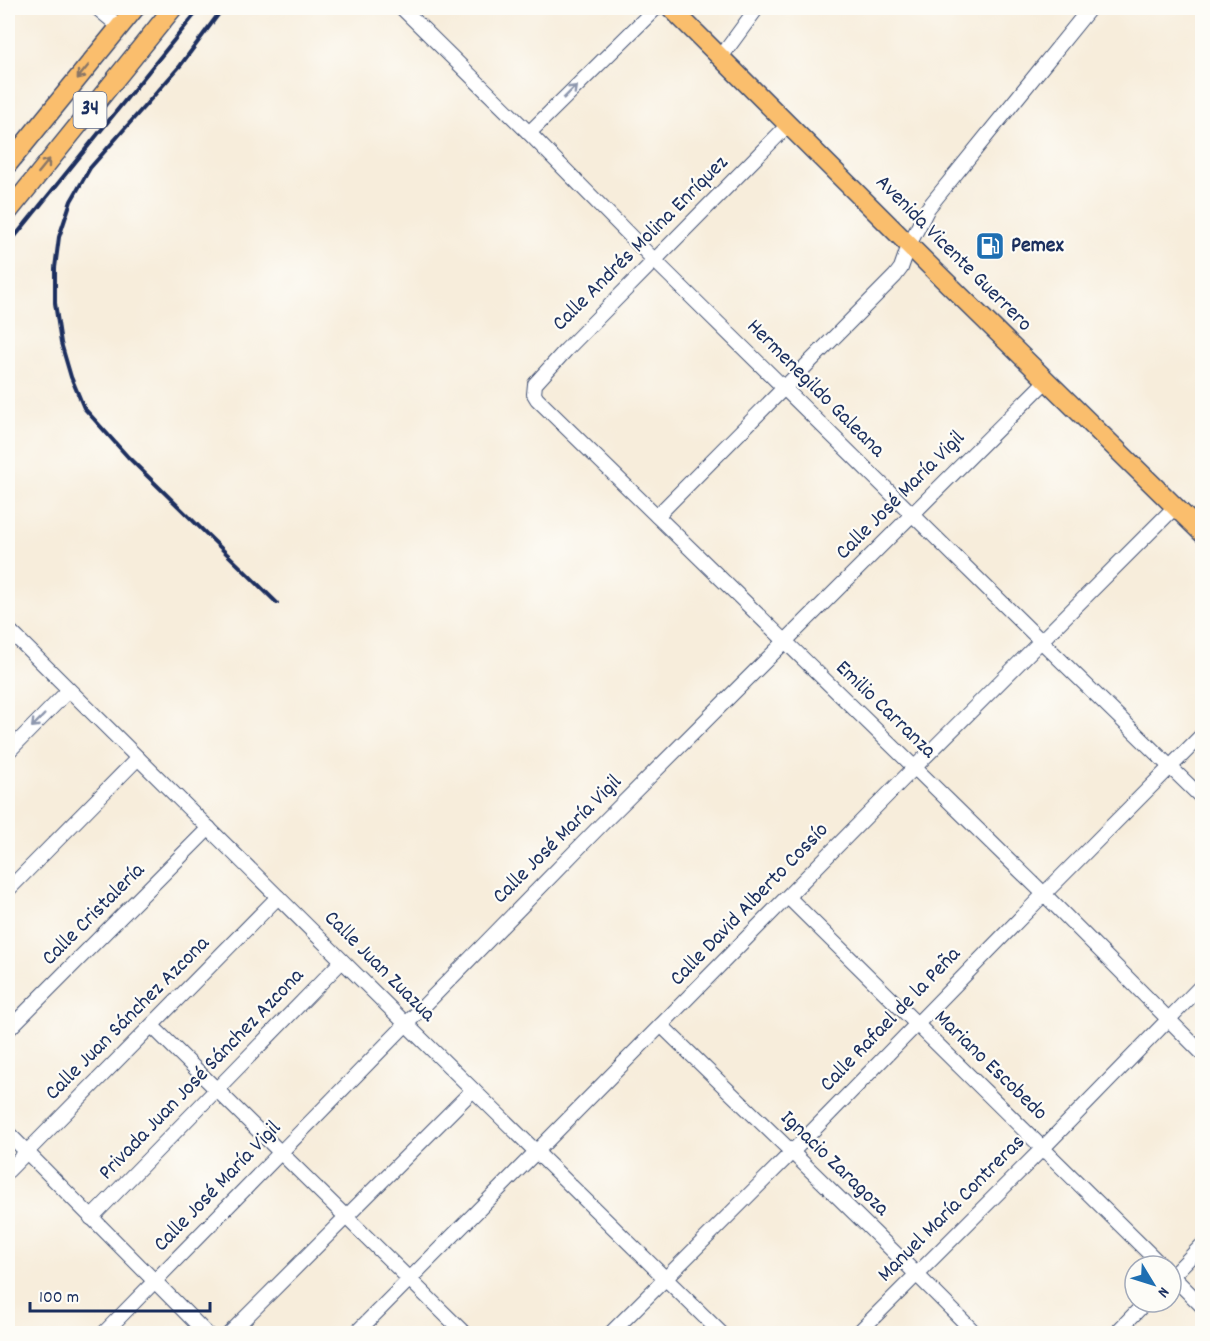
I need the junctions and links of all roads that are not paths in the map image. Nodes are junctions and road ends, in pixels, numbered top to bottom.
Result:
1 (97, 8) edge
2 (135, 8) edge
3 (173, 8) edge
4 (402, 8) edge
5 (656, 8) edge
6 (671, 8) edge
7 (758, 8) edge
8 (1090, 8) edge
9 (120, 27) junction
10 (720, 57) junction
11 (789, 124) junction
12 (529, 133) junction
13 (8, 164) edge
14 (8, 212) edge
15 (909, 244) junction
16 (654, 260) junction
17 (1047, 380) junction
18 (784, 387) junction
19 (537, 399) joint
20 (1175, 507) junction
21 (912, 514) junction
22 (657, 516) junction
23 (1203, 533) edge
24 (8, 629) edge
25 (785, 641) junction
26 (1041, 641) junction
27 (69, 690) junction
28 (1203, 735) edge
29 (8, 752) edge
30 (138, 758) junction
31 (1171, 767) junction
32 (914, 768) junction
33 (1203, 798) edge
34 (209, 828) junction
35 (8, 890) edge
36 (1044, 894) junction
37 (278, 897) junction
38 (788, 897) junction
39 (342, 961) junction
40 (1203, 985) edge
41 (1169, 1019) junction
42 (406, 1024) junction
43 (917, 1024) junction
44 (661, 1025) junction
45 (152, 1026) junction
46 (8, 1030) edge
47 (1203, 1053) edge
48 (217, 1089) junction
49 (473, 1090) junction
50 (8, 1133) edge
51 (1044, 1148) junction
52 (26, 1152) junction
53 (536, 1152) junction
54 (281, 1153) junction
55 (791, 1153) junction
56 (8, 1171) edge
57 (346, 1216) junction
58 (91, 1218) junction
59 (1203, 1245) edge
60 (1150, 1254) edge
61 (1183, 1261) edge
62 (918, 1274) junction
63 (410, 1278) junction
64 (664, 1279) junction
65 (156, 1281) junction
66 (1183, 1287) edge
67 (1203, 1306) edge
68 (1134, 1314) edge
69 (103, 1334) edge
70 (207, 1334) edge
71 (229, 1334) edge
72 (355, 1334) edge
73 (465, 1334) edge
74 (610, 1334) edge
75 (722, 1334) edge
76 (857, 1334) edge
77 (976, 1334) edge
78 (1115, 1334) edge

1 - 9 street
2 - 9 main road, 34
14 -> 3 main road, 34
4 - 12 street, Hermenegildo Galeana
12 -> 5 street
6 - 10 main road, Avenida Vicente Guerrero
7 - 10 street
8 - 15 street
9 -> 13 main road, 34
10 - 11 main road, Avenida Vicente Guerrero
11 - 15 main road, Avenida Vicente Guerrero
11 - 16 street, Calle Andrés Molina Enríquez
12 - 16 street, Hermenegildo Galeana
15 - 17 main road, Avenida Vicente Guerrero
15 - 18 street
16 - 18 street, Hermenegildo Galeana
16 - 19 street, Calle Andrés Molina Enríquez
17 - 20 main road, Avenida Vicente Guerrero
17 - 21 street, Calle José María Vigil
18 - 21 street, Hermenegildo Galeana
18 - 22 street
19 - 22 street, Emilio Carranza
20 - 23 main road, Avenida Vicente Guerrero
20 - 26 street, Calle David Alberto Cossío
21 - 25 street, Calle José María Vigil
21 - 26 street, Hermenegildo Galeana
22 - 25 street, Emilio Carranza
24 - 27 street, Calle Juan Zuazua
25 - 32 street, Emilio Carranza
25 - 42 street, Calle José María Vigil
26 - 31 street, Hermenegildo Galeana
26 - 32 street, Calle David Alberto Cossío
27 -> 29 street
27 - 30 street, Calle Juan Zuazua
28 - 31 street, Calle Rafael de la Peña
30 - 34 street, Calle Juan Zuazua
30 - 35 street
31 - 33 street, Hermenegildo Galeana
31 - 36 street, Calle Rafael de la Peña
32 - 36 street, Emilio Carranza
32 - 38 street, Calle David Alberto Cossío
34 - 37 street, Calle Juan Zuazua
34 - 46 street, Calle Cristalería
36 - 41 street, Emilio Carranza
36 - 43 street, Calle Rafael de la Peña
37 - 39 street, Calle Juan Zuazua
37 - 45 street, Calle Juan Sánchez Azcona
38 - 43 street, Mariano Escobedo
38 - 44 street, Calle David Alberto Cossío
39 - 42 street, Calle Juan Zuazua
39 - 48 street, Privada Juan José Sánchez Azcona
40 - 41 street, Manuel María Contreras
41 - 47 street, Emilio Carranza
41 - 51 street, Manuel María Contreras
42 - 49 street, Calle Juan Zuazua
42 - 54 street, Calle José María Vigil
43 - 51 street, Mariano Escobedo
43 - 55 street, Calle Rafael de la Peña
44 - 53 street, Calle David Alberto Cossío
44 - 55 street, Ignacio Zaragoza
45 - 48 street
45 - 52 street, Calle Juan Sánchez Azcona
48 - 54 street
48 - 58 street, Privada Juan José Sánchez Azcona
49 - 53 street, Calle Juan Zuazua
49 - 57 street
50 - 52 street
51 - 60 street, Mariano Escobedo
51 - 62 street, Manuel María Contreras
52 - 56 street, Calle Juan Sánchez Azcona
52 - 58 street
53 - 63 street, Calle David Alberto Cossío
53 - 64 street, Calle Juan Zuazua
54 - 57 street
54 - 65 street, Calle José María Vigil
55 - 62 street, Ignacio Zaragoza
55 - 64 street, Calle Rafael de la Peña
57 - 63 street
57 - 71 street
58 - 65 street
59 - 61 street
62 - 76 street, Manuel María Contreras
62 - 77 street, Ignacio Zaragoza
63 - 72 street, Calle David Alberto Cossío
63 - 73 street
64 - 74 street, Calle Rafael de la Peña
64 - 75 street, Calle Juan Zuazua
65 - 69 street, Calle José María Vigil
65 - 70 street
66 - 67 street, Mariano Escobedo
68 - 78 street

